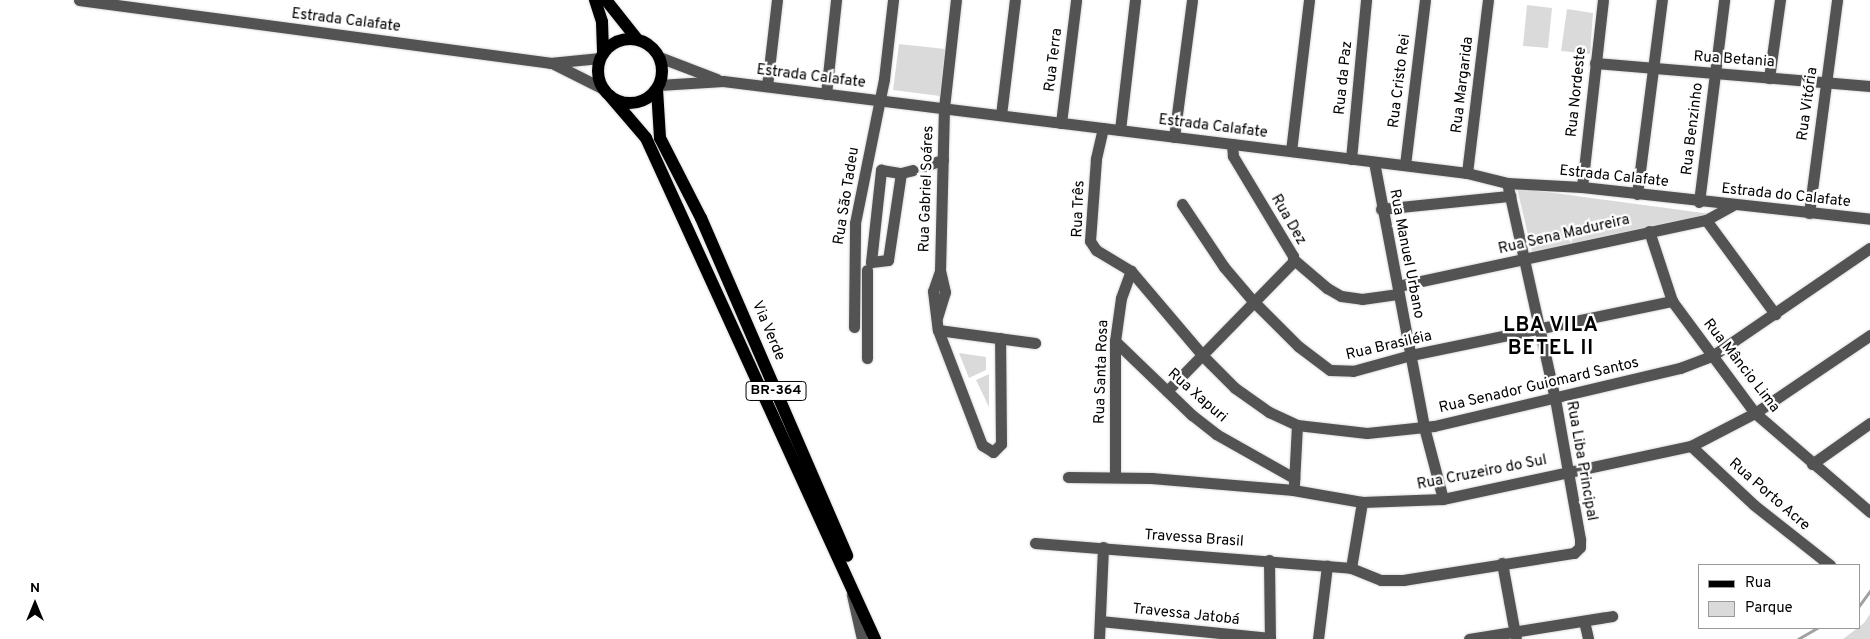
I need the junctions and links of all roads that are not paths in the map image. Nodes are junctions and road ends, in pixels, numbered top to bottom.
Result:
1 (79, 0) edge
2 (595, 0) edge
3 (606, 0) edge
4 (777, 0) edge
5 (836, 0) edge
6 (894, 0) edge
7 (956, 0) edge
8 (1015, 0) edge
9 (1076, 0) edge
10 (1135, 0) edge
11 (1192, 0) edge
12 (1309, 0) edge
13 (1366, 0) edge
14 (1425, 0) edge
15 (1488, 0) edge
16 (1603, 0) edge
17 (1662, 0) edge
18 (1724, 0) edge
19 (1780, 0) edge
20 (1837, 0) edge
21 (637, 39) junction
22 (602, 56) junction
23 (659, 56) junction
24 (550, 63) junction
25 (1595, 63) junction
26 (1653, 69) junction
27 (1715, 74) junction
28 (1769, 78) junction
29 (723, 81) junction
30 (1826, 83) junction
31 (767, 86) junction
32 (1870, 86) edge
33 (658, 87) junction
34 (607, 92) junction
35 (826, 94) junction
36 (879, 100) junction
37 (944, 108) junction
38 (1001, 116) junction
39 (1061, 123) junction
40 (1103, 128) junction
41 (1120, 130) junction
42 (1174, 137) junction
43 (1232, 144) junction
44 (1291, 151) junction
45 (1351, 159) junction
46 (943, 160) junction
47 (1374, 162) junction
48 (1405, 166) junction
49 (901, 173) junction
50 (1467, 173) junction
51 (1507, 183) junction
52 (1582, 187) junction
53 (1637, 194) junction
54 (1510, 196) junction
55 (1699, 202) junction
56 (1182, 204) dead end
57 (1733, 205) junction
58 (1382, 210) junction
59 (1808, 213) junction
60 (1870, 219) edge
61 (1706, 220) junction
62 (1649, 231) junction
63 (1870, 248) edge
64 (1293, 259) junction
65 (1526, 259) junction
66 (871, 266) junction
67 (1131, 271) junction
68 (1398, 290) junction
69 (1252, 300) junction
70 (1672, 301) junction
71 (1775, 314) junction
72 (937, 324) junction
73 (854, 327) dead end
74 (1539, 330) junction
75 (1870, 335) edge
76 (1000, 338) junction
77 (1115, 341) junction
78 (1035, 343) dead end
79 (1411, 355) junction
80 (1203, 356) junction
81 (1712, 356) junction
82 (867, 358) dead end
83 (1167, 391) junction
84 (1555, 399) junction
85 (1755, 413) junction
86 (1870, 423) edge
87 (1297, 425) junction
88 (1424, 427) junction
89 (1691, 446) junction
90 (1812, 464) junction
91 (1568, 470) junction
92 (1115, 477) junction
93 (1068, 478) dead end
94 (1294, 478) junction
95 (1293, 490) junction
96 (1443, 499) junction
97 (1362, 502) junction
98 (1870, 512) edge
99 (1035, 543) dead end
100 (1104, 547) junction
101 (1561, 556) joint
102 (1269, 560) junction
103 (1502, 563) junction
104 (1829, 564) edge
105 (1327, 566) junction
106 (1351, 568) junction
107 (849, 579) junction
108 (1612, 616) dead end
109 (1100, 621) junction
110 (1584, 621) junction
111 (1515, 634) edge
112 (1270, 638) edge
113 (862, 639) edge
114 (875, 639) edge
115 (884, 639) edge
116 (1099, 639) edge
117 (1318, 639) edge
118 (1469, 639) edge
119 (1588, 639) edge

1 - 24 street, Estrada Calafate
2 - 22 main road, BR-364
3 - 21 main road
4 - 31 street
5 - 35 street
6 - 36 street, Rua São Tadeu
7 - 37 street, Rua Gabriel Soáres
8 - 38 street
9 - 39 street, Rua Terra
10 - 41 street
11 - 42 street
12 - 44 street
13 - 45 street, Rua da Paz
14 - 48 street, Rua Cristo Rei
15 - 50 street, Rua Margarida
16 - 25 street, Rua Nordeste
17 - 26 street
18 - 27 street, Rua Benzinho
19 - 28 street
20 - 30 street, Rua Vitória
21 - 22 main road
21 - 23 main road
22 - 24 street, Estrada Calafate
22 - 34 main road, BR-364
23 - 29 street, Estrada Calafate
23 - 33 main road, BR-364
24 - 34 street, Estrada Calafate
25 - 26 street, Rua Betania
25 - 52 street, Rua Nordeste
26 - 27 street, Rua Betania
26 - 53 street
27 - 28 street, Rua Betania
27 - 55 street, Rua Benzinho
28 - 30 street, Rua Betania
29 - 31 street, Estrada Calafate
29 - 33 street, Estrada Calafate
30 - 32 street, Rua Betania
30 - 59 street, Rua Vitória
31 - 35 street, Estrada Calafate
33 - 34 main road
33 - 115 main road, Via Verde / BR-364
34 - 107 main road, Via Verde / BR-364
35 - 36 street, Estrada Calafate
36 - 37 street, Estrada Calafate
36 - 73 street, Rua São Tadeu
37 - 38 street, Estrada Calafate
37 - 46 street, Rua Gabriel Soáres
38 - 39 street, Estrada Calafate
39 - 40 street, Estrada Calafate
40 - 41 street, Estrada Calafate
40 - 67 street, Rua Três
41 - 42 street, Estrada Calafate
42 - 43 street, Estrada Calafate
43 - 44 street, Estrada Calafate
43 - 64 street, Rua Dez
44 - 45 street, Estrada Calafate
45 - 47 street, Estrada Calafate
46 - 49 street
46 - 72 street, Rua Gabriel Soáres
47 - 48 street, Estrada Calafate
47 - 58 street, Rua Manuel Urbano
48 - 50 street, Estrada Calafate
49 - 66 street
49 - 66 street
50 - 51 street, Estrada Calafate
51 - 52 street, Estrada Calafate
51 - 54 street, Rua Liba Principal
52 - 53 street, Estrada Calafate
53 - 55 street, Estrada Calafate
54 - 58 street
54 - 65 street, Rua Liba Principal
55 - 57 street, Estrada do Calafate
56 - 69 street, Rua Brasiléia
57 - 59 street, Estrada do Calafate
57 - 61 street, Rua Sena Madureira
58 - 68 street, Rua Manuel Urbano
59 - 60 street, Estrada do Calafate
61 - 62 street, Rua Sena Madureira
61 - 71 street
62 - 65 street, Rua Sena Madureira
62 - 70 street, Rua Mâncio Lima
63 - 71 street, Rua Senador Guiomard Santos
64 - 68 street, Rua Sena Madureira
64 - 69 street, Rua Dez
65 - 68 street, Rua Sena Madureira
65 - 74 street, Rua Liba Principal
66 - 82 street
67 - 77 street, Rua Santa Rosa
67 - 80 street, Rua Senador Guiomard Santos
68 - 79 street, Rua Manuel Urbano
69 - 79 street, Rua Brasiléia
69 - 80 street, Rua Dez
70 - 74 street, Rua Brasiléia
70 - 81 street, Rua Mâncio Lima
71 - 81 street, Rua Senador Guiomard Santos
72 - 76 street
72 - 76 street, Rua Gabriel Soáres
74 - 79 street, Rua Brasiléia
74 - 84 street, Rua Liba Principal
75 - 85 street, Rua Cruzeiro do Sul
76 - 78 street
77 - 83 street, Rua Xapuri
77 - 92 street, Rua Santa Rosa
79 - 88 street, Rua Manuel Urbano
80 - 83 street, Rua Dez
80 - 87 street, Rua Senador Guiomard Santos
81 - 84 street, Rua Senador Guiomard Santos
81 - 85 street, Rua Mâncio Lima
83 - 94 street, Rua Xapuri
84 - 88 street, Rua Senador Guiomard Santos
84 - 91 street, Rua Liba Principal
85 - 89 street, Rua Cruzeiro do Sul
85 - 90 street, Rua Mâncio Lima
86 - 90 street
87 - 88 street, Rua Senador Guiomard Santos
87 - 94 street
88 - 96 street, Rua Manuel Urbano
89 - 91 street, Rua Cruzeiro do Sul
89 - 104 street, Rua Porto Acre
90 - 98 street, Rua Mâncio Lima
91 - 96 street, Rua Cruzeiro do Sul
91 - 101 street, Rua Liba Principal
92 - 93 street, Rua Cruzeiro do Sul
92 - 95 street, Rua Cruzeiro do Sul
94 - 95 street
95 - 97 street, Rua Cruzeiro do Sul
96 - 97 street, Rua Cruzeiro do Sul
97 - 106 street
99 - 100 street, Travessa Brasil
100 - 102 street, Travessa Brasil
100 - 109 street
101 - 103 street, Travessa Brasil
102 - 105 street, Travessa Brasil
102 - 112 street
103 - 106 street, Travessa Brasil
103 - 111 street
105 - 106 street, Travessa Brasil
105 - 117 street
107 - 113 street, Via Verde
107 - 114 main road, Via Verde / BR-364
108 - 110 street
109 - 112 street, Travessa Jatobá
109 - 116 street
110 - 111 street
110 - 119 street
111 - 118 street

